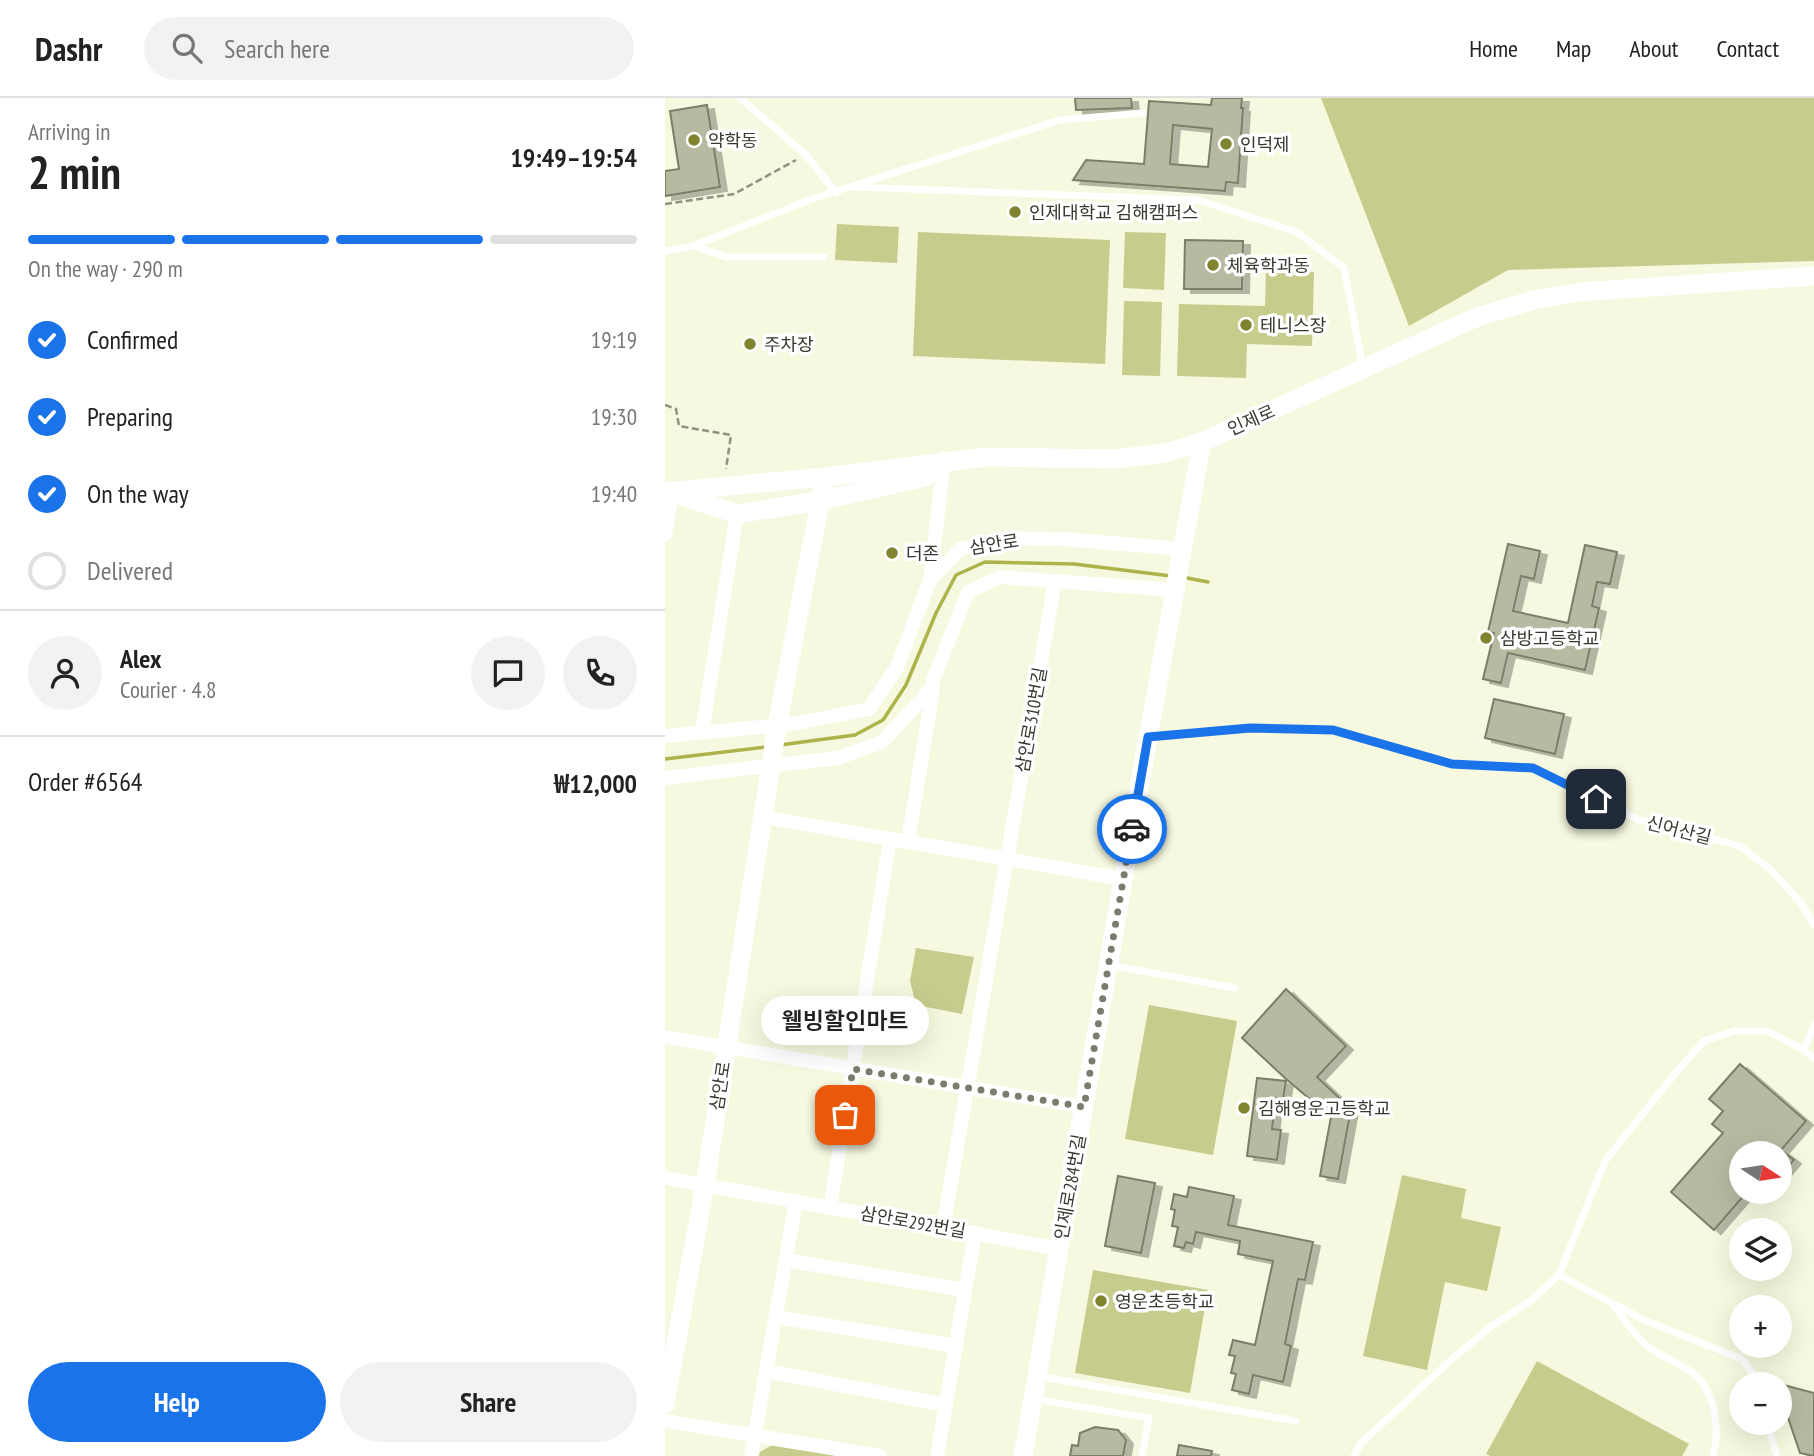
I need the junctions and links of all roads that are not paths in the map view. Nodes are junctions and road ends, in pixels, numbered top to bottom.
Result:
1 (740, 98) edge
2 (1143, 113) dead end
3 (855, 187) junction
4 (836, 193) junction
5 (693, 246) junction
6 (665, 251) edge
7 (824, 257) dead end
8 (1814, 276) edge
9 (1363, 369) junction
10 (1202, 442) junction
11 (944, 461) junction
12 (825, 477) junction
13 (668, 492) edge
14 (819, 501) junction
15 (737, 513) junction
16 (665, 535) edge
17 (1181, 554) junction
18 (930, 580) junction
19 (1055, 580) junction
20 (1175, 588) junction
21 (933, 687) junction
22 (777, 728) junction
23 (702, 732) junction
24 (665, 736) edge
25 (1148, 737) junction
26 (771, 763) junction
27 (665, 778) edge
28 (762, 817) junction
29 (890, 839) junction
30 (908, 842) junction
31 (1006, 859) junction
32 (1124, 879) junction
33 (1801, 903) junction
34 (1814, 907) edge
35 (1814, 925) edge
36 (1109, 965) junction
37 (1235, 988) dead end
38 (1814, 1024) edge
39 (665, 1037) edge
40 (726, 1047) junction
41 (1804, 1050) junction
42 (1814, 1059) edge
43 (853, 1069) junction
44 (968, 1088) junction
45 (1084, 1107) junction
46 (665, 1178) edge
47 (705, 1185) junction
48 (796, 1201) junction
49 (830, 1208) junction
50 (943, 1228) junction
51 (975, 1233) junction
52 (1060, 1249) junction
53 (786, 1260) junction
54 (1559, 1275) junction
55 (965, 1290) junction
56 (1611, 1303) junction
57 (776, 1317) junction
58 (956, 1346) junction
59 (766, 1371) junction
60 (1751, 1372) edge
61 (1036, 1376) junction
62 (1033, 1398) junction
63 (665, 1404) edge
64 (946, 1405) junction
65 (1296, 1420) dead end
66 (665, 1421) edge
67 (1771, 1435) edge
68 (755, 1436) junction
69 (860, 1454) edge
70 (751, 1456) edge
71 (880, 1456) edge
72 (937, 1456) edge
73 (1023, 1456) edge
74 (1142, 1456) edge
75 (1354, 1456) edge
76 (1713, 1456) edge
77 (1777, 1456) edge

1 - 4 lane
2 - 3 lane
3 - 4 lane
3 - 9 lane
4 - 5 lane
5 - 6 lane
5 - 7 lane
8 - 9 main road, 인제로
9 - 10 main road, 인제로
10 - 11 main road, 인제로
10 - 17 main road
11 - 12 main road, 인제로
11 - 14 main road
11 - 18 street
12 - 13 main road, 인제로
12 - 14 main road
13 - 15 main road
13 - 16 street
14 - 15 main road
14 - 22 main road
15 - 23 street
17 - 18 street, 삼안로
17 - 20 main road, 인제로284번길
18 - 22 street, 삼안로
19 - 20 street, 삼안로
19 - 21 street, 삼안로
19 - 31 street, 삼안로310번길
20 - 25 main road, 인제로284번길
21 - 26 street, 삼안로
21 - 30 street
22 - 23 street, 삼안로
22 - 26 main road
23 - 24 street, 삼안로
25 - 32 main road, 인제로284번길
25 - 33 lane, 신어산길
26 - 27 street
26 - 28 main road, 삼안로
28 - 29 street
28 - 40 main road, 삼안로
29 - 30 street
29 - 43 street
30 - 31 street
31 - 32 street
31 - 44 street, 삼안로310번길
32 - 36 main road, 인제로284번길
33 - 34 lane
33 - 35 lane, 신어산길
36 - 37 lane
36 - 45 main road, 인제로284번길
38 - 41 lane
39 - 40 street
40 - 43 street
40 - 47 main road, 삼안로
41 - 42 lane
41 - 54 lane
43 - 44 street
43 - 49 street
44 - 45 street
44 - 50 street, 삼안로310번길
45 - 52 main road, 인제로284번길
46 - 47 street, 삼안로292번길
47 - 48 street, 삼안로292번길
47 - 63 main road, 삼안로
48 - 49 street, 삼안로292번길
48 - 53 street
49 - 50 street, 삼안로292번길
50 - 51 street, 삼안로292번길
51 - 52 street
51 - 55 street, 삼안로292번길
52 - 61 main road, 인제로284번길
53 - 55 street
53 - 57 street
54 - 56 lane
54 - 75 lane
55 - 58 street, 삼안로292번길
56 - 60 lane
56 - 76 lane
57 - 58 street
57 - 59 street
58 - 64 street, 삼안로292번길
59 - 64 street
59 - 68 street
61 - 62 main road, 인제로284번길
61 - 65 lane
62 - 73 main road, 인제로284번길
62 - 74 lane
64 - 72 street, 삼안로292번길
66 - 68 street
67 - 77 lane
68 - 69 street
68 - 70 street
69 - 71 street

